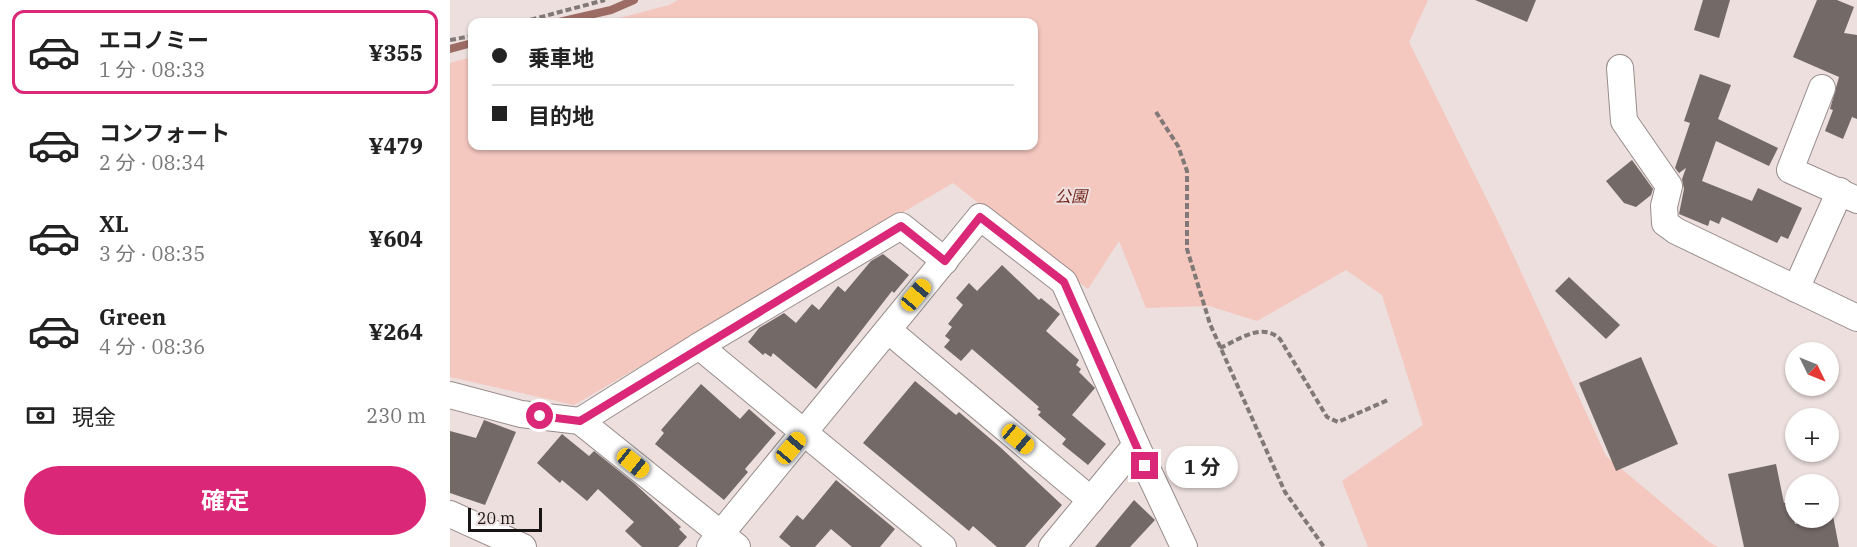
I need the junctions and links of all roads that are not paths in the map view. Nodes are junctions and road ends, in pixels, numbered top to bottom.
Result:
1 (1620, 68) dead end
2 (1822, 88) dead end
3 (1848, 195) edge
4 (945, 261) junction
5 (1796, 289) junction
6 (1857, 318) edge
7 (888, 330) junction
8 (699, 346) junction
9 (450, 395) edge
10 (580, 421) junction
11 (805, 431) junction
12 (1136, 446) junction
13 (1091, 500) junction
14 (450, 514) edge
15 (722, 543) edge
16 (523, 547) edge
17 (943, 547) edge
18 (1052, 547) edge
19 (1184, 547) edge

1 - 5 street
2 - 3 street
3 - 5 street
4 - 7 street
4 - 8 street
4 - 12 street
5 - 6 street
7 - 11 street
7 - 13 street
8 - 10 street
8 - 11 street
9 - 10 street
10 - 15 street
11 - 15 street
11 - 17 street
12 - 13 street
12 - 19 street
13 - 18 street
14 - 16 street

